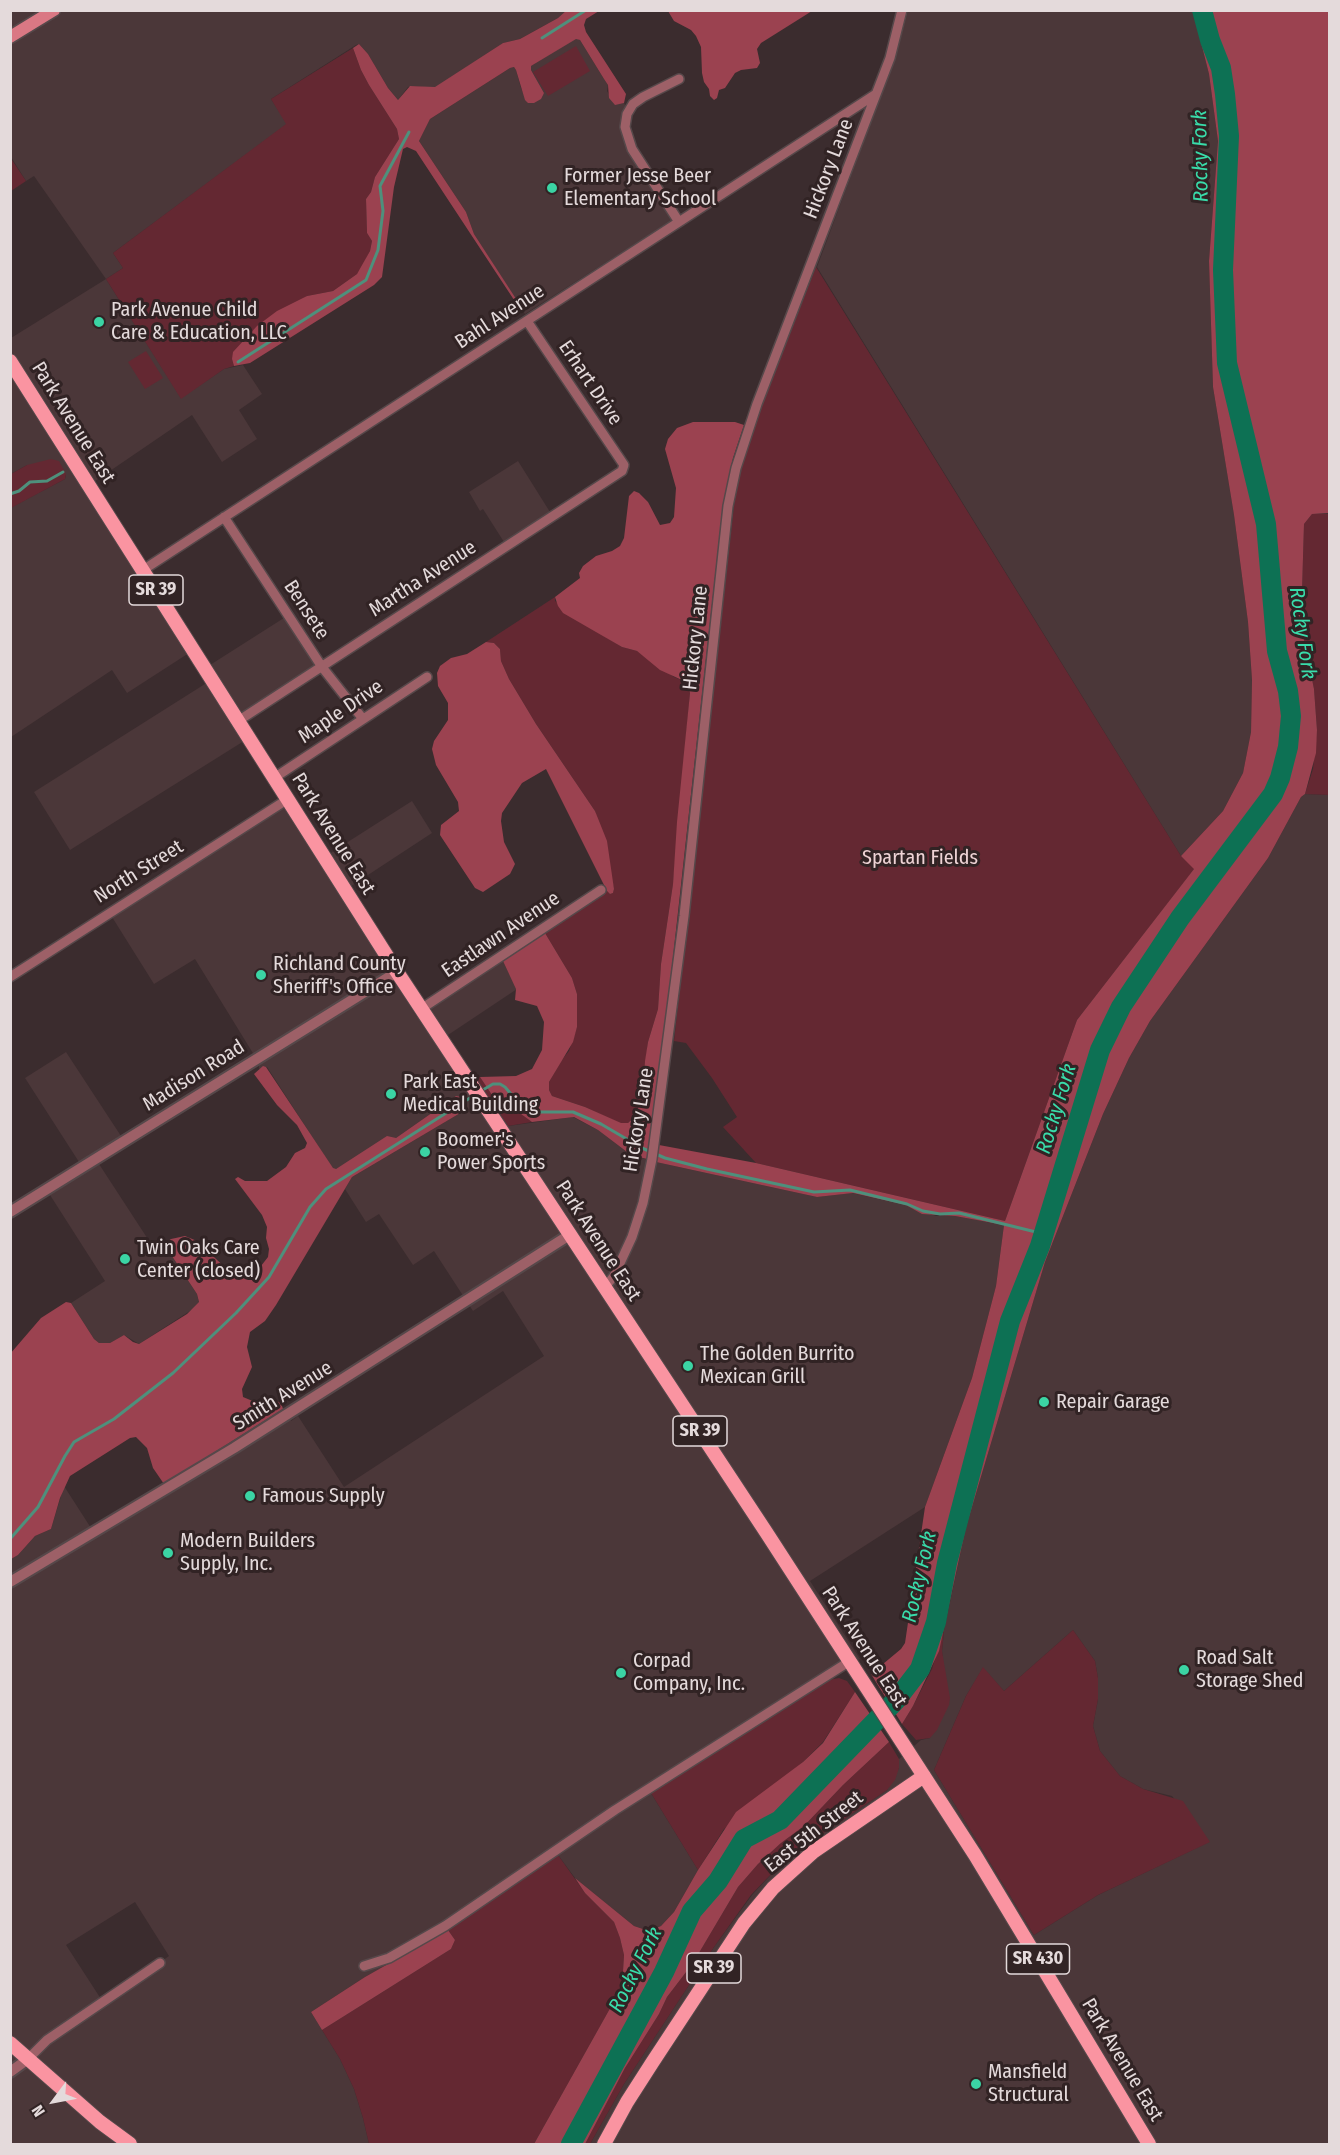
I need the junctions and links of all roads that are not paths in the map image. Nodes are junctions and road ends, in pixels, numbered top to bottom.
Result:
1 (54, 10) edge
2 (902, 10) edge
3 (10, 37) edge
4 (679, 79) dead end
5 (876, 94) junction
6 (679, 222) junction
7 (527, 321) junction
8 (10, 361) edge
9 (624, 465) joint
10 (224, 517) junction
11 (143, 570) junction
12 (322, 667) junction
13 (427, 677) dead end
14 (363, 719) junction
15 (238, 721) junction
16 (274, 778) junction
17 (288, 799) junction
18 (601, 890) dead end
19 (397, 972) junction
20 (10, 977) edge
21 (421, 1010) junction
22 (10, 1212) edge
23 (571, 1234) junction
24 (605, 1287) junction
25 (10, 1582) edge
26 (850, 1661) junction
27 (924, 1776) junction
28 (160, 1963) dead end
29 (364, 1966) dead end
30 (10, 2043) edge
31 (28, 2060) junction
32 (10, 2072) edge
33 (130, 2145) edge
34 (604, 2145) edge
35 (1149, 2145) edge

1 - 3 main road
2 - 5 street, Hickory Lane
4 - 6 street
5 - 6 street, Bahl Avenue
5 - 24 street, Hickory Lane
6 - 7 street, Bahl Avenue
7 - 9 street, Erhart Drive
7 - 10 street, Bahl Avenue
8 - 11 main road, Park Avenue East / SR 39
9 - 12 street, Martha Avenue
10 - 11 street, Bahl Avenue
10 - 12 street, Bensete
11 - 15 main road, Park Avenue East / SR 39
12 - 14 street, Bensete
12 - 15 street, Martha Avenue
13 - 14 street, Maple Drive
14 - 16 street, Maple Drive
15 - 16 main road, Park Avenue East / SR 39
16 - 17 main road, Park Avenue East / SR 39
17 - 19 main road, Park Avenue East / SR 39
17 - 20 street, North Street
18 - 21 street, Eastlawn Avenue
19 - 21 main road, Park Avenue East / SR 39
19 - 22 street, Madison Road
21 - 23 main road, Park Avenue East / SR 39
23 - 24 main road, Park Avenue East / SR 39
23 - 25 street, Smith Avenue
24 - 26 main road, Park Avenue East / SR 39
26 - 27 main road, Park Avenue East / SR 39
26 - 29 street
27 - 34 main road, East 5th Street / SR 39
27 - 35 main road, Park Avenue East / SR 430
28 - 31 street
30 - 31 main road
31 - 32 street
31 - 33 main road

